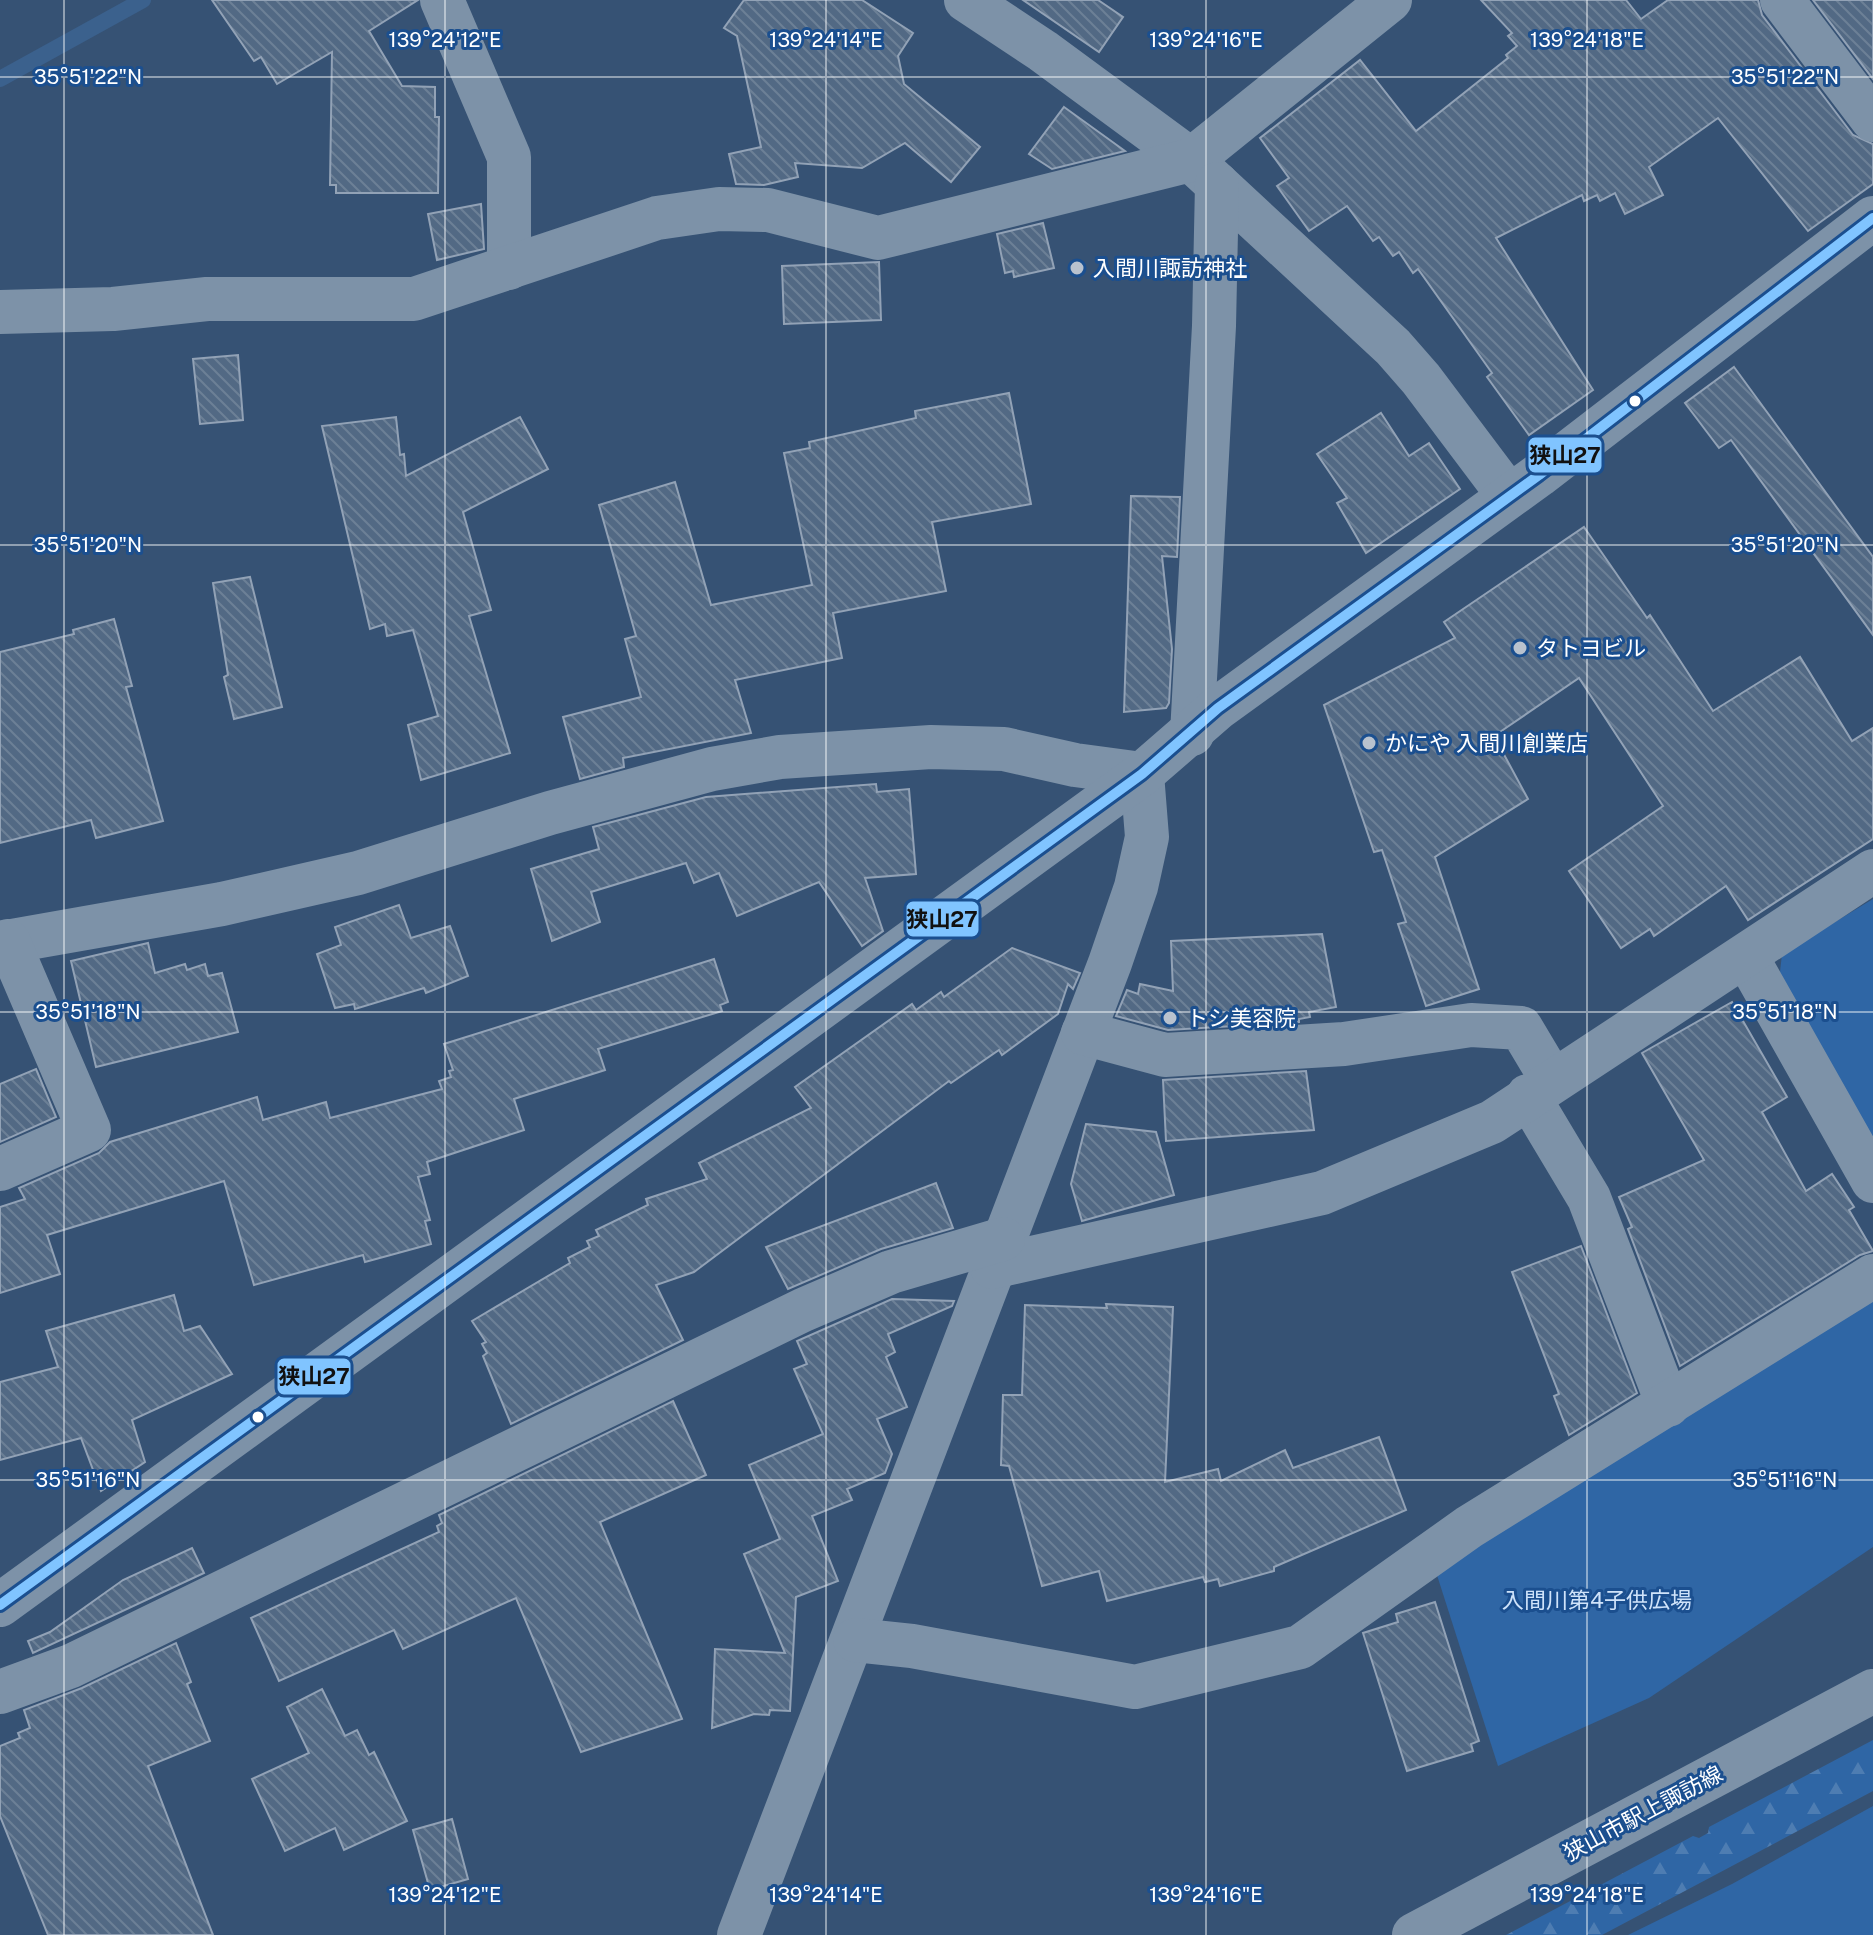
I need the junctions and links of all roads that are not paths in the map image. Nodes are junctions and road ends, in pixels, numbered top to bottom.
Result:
1 (442, 0) edge
2 (966, 0) edge
3 (1390, 0) edge
4 (1782, 0) edge
5 (1873, 120) edge
6 (1204, 172) junction
7 (1873, 218) edge
8 (509, 268) junction
9 (0, 312) edge
10 (1509, 496) junction
11 (1192, 734) junction
12 (1142, 774) junction
13 (1873, 871) edge
14 (4, 942) edge
15 (1746, 956) junction
16 (1083, 1033) junction
17 (1540, 1088) junction
18 (0, 1169) edge
19 (1873, 1181) edge
20 (998, 1253) junction
21 (1873, 1276) edge
22 (1668, 1405) junction
23 (0, 1605) edge
24 (855, 1640) junction
25 (1873, 1691) edge
26 (0, 1692) edge
27 (739, 1935) edge
28 (1414, 1935) edge

1 - 8 street
2 - 6 street
3 - 6 street
4 - 5 street
6 - 8 street
6 - 10 street
6 - 11 street
7 - 10 street
8 - 9 street
10 - 11 street
11 - 12 street
12 - 14 street
12 - 16 street
12 - 23 street
13 - 15 street
14 - 18 street
15 - 17 street
15 - 19 street
16 - 17 street
16 - 20 street
17 - 20 street
17 - 22 street
20 - 24 street
20 - 26 street
21 - 22 street
22 - 24 street
24 - 27 street
25 - 28 street, 狭山市駅上諏訪線

